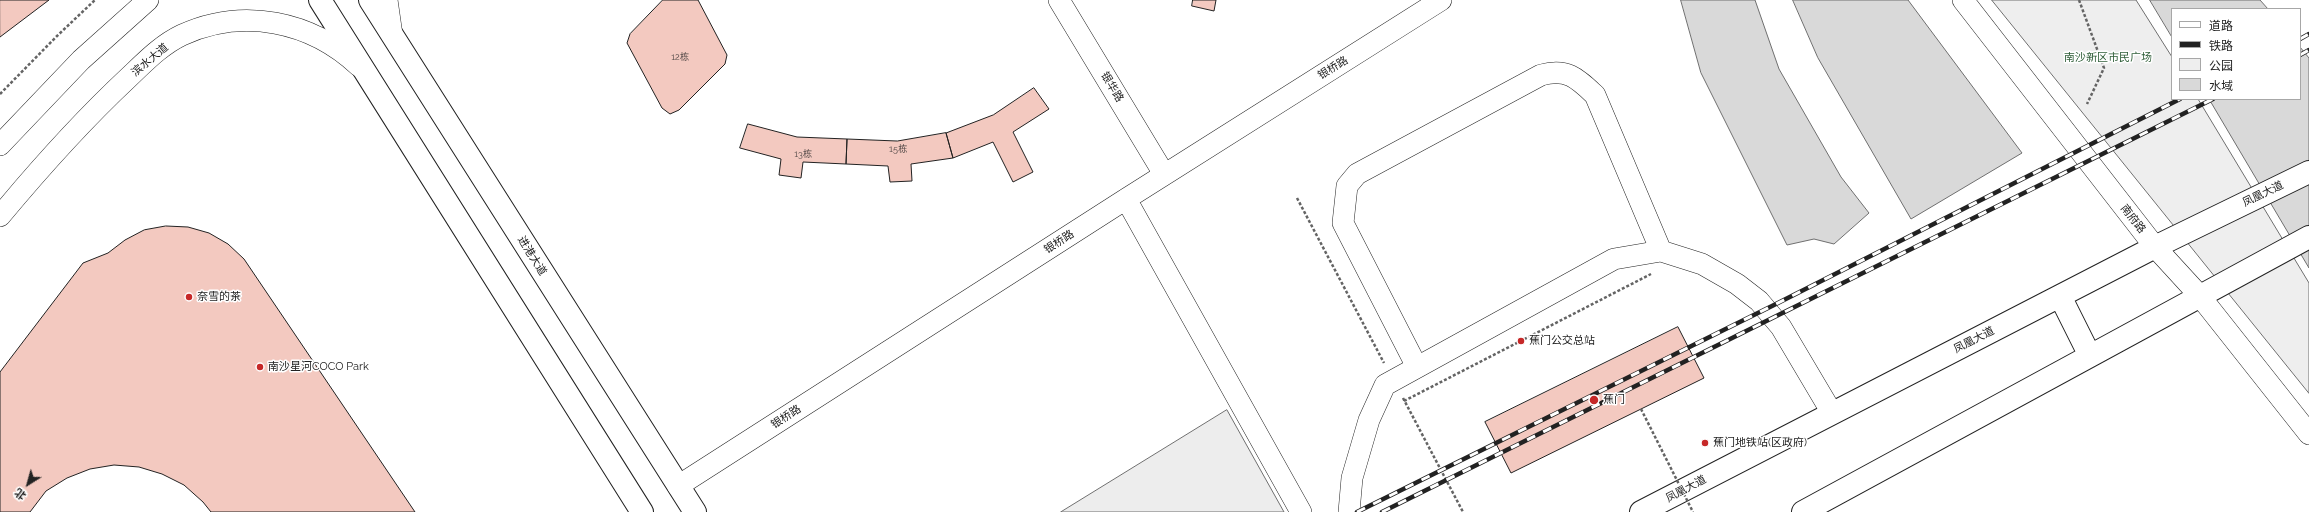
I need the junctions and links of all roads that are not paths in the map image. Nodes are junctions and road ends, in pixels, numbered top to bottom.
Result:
1 (148, 0) edge
2 (320, 0) edge
3 (370, 0) edge
4 (387, 0) edge
5 (1059, 0) edge
6 (1441, 0) edge
7 (1962, 0) edge
8 (392, 35) junction
9 (365, 72) junction
10 (0, 145) edge
11 (2309, 172) edge
12 (1164, 174) junction
13 (1126, 199) junction
14 (0, 216) edge
15 (2309, 237) edge
16 (2155, 247) junction
17 (1661, 251) junction
18 (2200, 295) junction
19 (2060, 296) junction
20 (2090, 356) junction
21 (1417, 367) junction
22 (1832, 413) junction
23 (2309, 434) edge
24 (678, 486) junction
25 (642, 512) edge
26 (695, 512) edge
27 (1302, 512) edge
28 (1349, 512) edge
29 (1641, 512) edge
30 (1803, 512) edge

1 - 10 street
2 - 9 main road
3 - 8 main road, 进港大道
4 - 8 street
5 - 12 street, 银华路
6 - 12 street, 银桥路
7 - 16 street, 南府路
8 - 24 main road, 进港大道
9 - 14 street, 滨水大道
9 - 25 main road
11 - 16 main road, 凤凰大道
12 - 13 street, 银桥路
13 - 24 street, 银桥路
13 - 27 street
15 - 18 main road
16 - 18 street, 南府路
16 - 19 main road, 凤凰大道
17 - 21 street
17 - 21 street
17 - 22 street
18 - 20 main road
18 - 23 street, 南府路
19 - 20 main road
19 - 22 main road, 凤凰大道
20 - 30 main road
21 - 28 street
22 - 29 main road, 凤凰大道
24 - 26 main road, 进港大道

